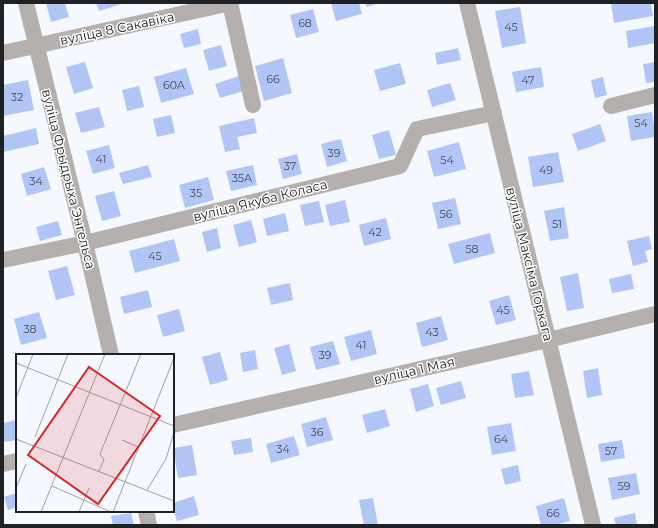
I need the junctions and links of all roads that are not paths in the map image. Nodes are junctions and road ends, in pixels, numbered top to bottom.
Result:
1 (26, 3) edge
2 (231, 3) edge
3 (467, 3) edge
4 (37, 46) junction
5 (3, 53) edge
6 (655, 95) edge
7 (253, 104) dead end
8 (612, 106) dead end
9 (494, 113) junction
10 (85, 243) junction
11 (3, 260) edge
12 (655, 314) edge
13 (548, 340) junction
14 (111, 354) edge
15 (174, 425) edge
16 (16, 461) edge
17 (3, 464) edge
18 (146, 512) edge
19 (149, 525) edge
20 (593, 525) edge

1 - 4 street, вуліца Фрыдрыха Энгельса
2 - 4 street, вуліца 8 Сакавіка
2 - 7 street
3 - 9 street, вуліца Максіма Горкага
4 - 5 street, вуліца 8 Сакавіка
4 - 10 street, вуліца Фрыдрыха Энгельса
6 - 8 street
9 - 10 street, вуліца Якуба Коласа
9 - 13 street, вуліца Максіма Горкага
10 - 11 street, вуліца Якуба Коласа
10 - 14 street, вуліца Фрыдрыха Энгельса
12 - 13 street, вуліца 1 Мая
13 - 15 street, вуліца 1 Мая
13 - 20 street, вуліца Максіма Горкага
16 - 17 street
18 - 19 street

